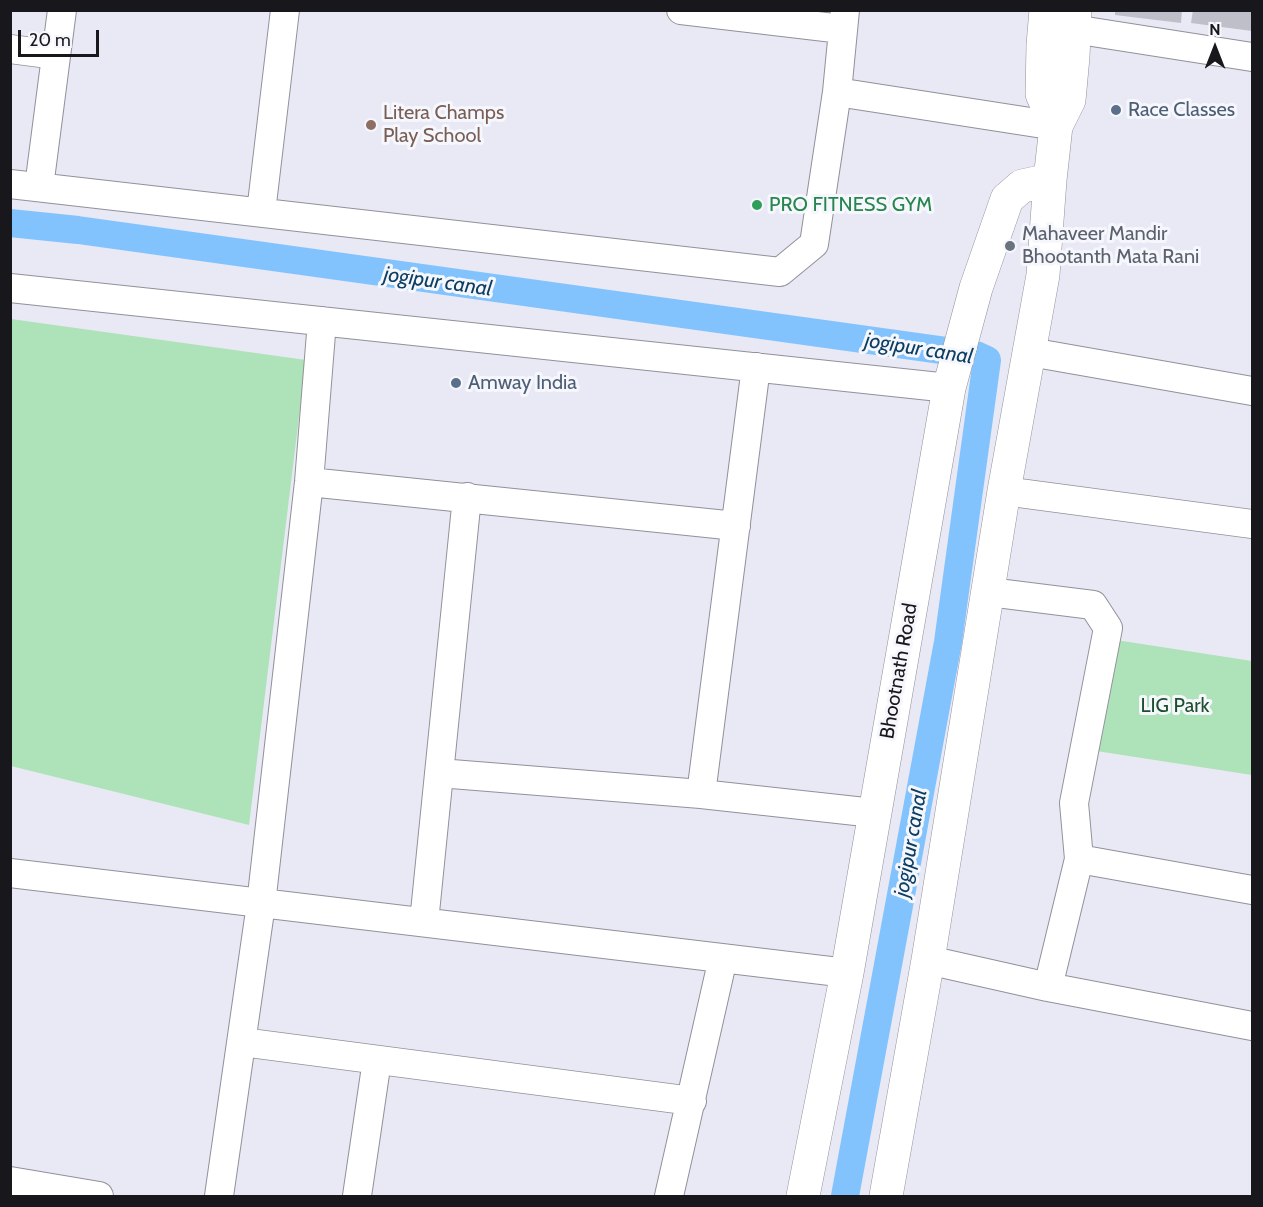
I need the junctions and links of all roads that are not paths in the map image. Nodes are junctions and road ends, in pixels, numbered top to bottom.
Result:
1 (62, 10) edge
2 (681, 10) edge
3 (282, 11) edge
4 (1059, 19) edge
5 (843, 20) edge
6 (10, 49) edge
7 (56, 55) junction
8 (1252, 57) edge
9 (837, 92) junction
10 (1056, 126) junction
11 (1050, 180) junction
12 (10, 184) edge
13 (39, 187) junction
14 (261, 212) junction
15 (10, 288) edge
16 (322, 321) junction
17 (1030, 352) junction
18 (756, 367) junction
19 (952, 378) junction
20 (1252, 391) edge
21 (309, 482) junction
22 (1004, 491) junction
23 (467, 497) junction
24 (1252, 524) edge
25 (736, 526) junction
26 (988, 592) junction
27 (439, 773) junction
28 (701, 794) junction
29 (874, 813) junction
30 (1080, 859) junction
31 (10, 873) edge
32 (1252, 890) edge
33 (261, 904) junction
34 (424, 922) junction
35 (723, 958) junction
36 (928, 960) junction
37 (847, 973) junction
38 (1048, 987) junction
39 (1252, 1026) edge
40 (242, 1042) junction
41 (377, 1060) junction
42 (692, 1101) junction
43 (10, 1181) edge
44 (99, 1197) edge
45 (219, 1197) edge
46 (357, 1197) edge
47 (669, 1197) edge
48 (803, 1197) edge
49 (886, 1197) edge

1 - 7 street
2 - 5 street
3 - 14 street
4 - 8 street
4 - 10 street
5 - 9 street
6 - 7 street
7 - 13 street
9 - 10 street
9 - 14 street
10 - 11 street
11 - 17 street
11 - 19 street, Bhootnath Road
12 - 13 street
13 - 14 street
15 - 16 street
16 - 18 street
16 - 21 street
17 - 20 street
17 - 22 street
18 - 19 street
18 - 25 street
19 - 29 street, Bhootnath Road
21 - 23 street
21 - 33 street
22 - 24 street
22 - 26 street
23 - 25 street
23 - 27 street
25 - 28 street
26 - 30 street
26 - 36 street
27 - 28 street
27 - 34 street
28 - 29 street
29 - 37 street, Bhootnath Road
30 - 32 street
30 - 38 street
31 - 33 street
33 - 34 street
33 - 40 street
34 - 35 street
35 - 37 street
35 - 42 street
36 - 38 street
36 - 49 street
37 - 48 street, Bhootnath Road
38 - 39 street
40 - 41 street
40 - 45 street
41 - 42 street
41 - 46 street
42 - 47 street
43 - 44 street

